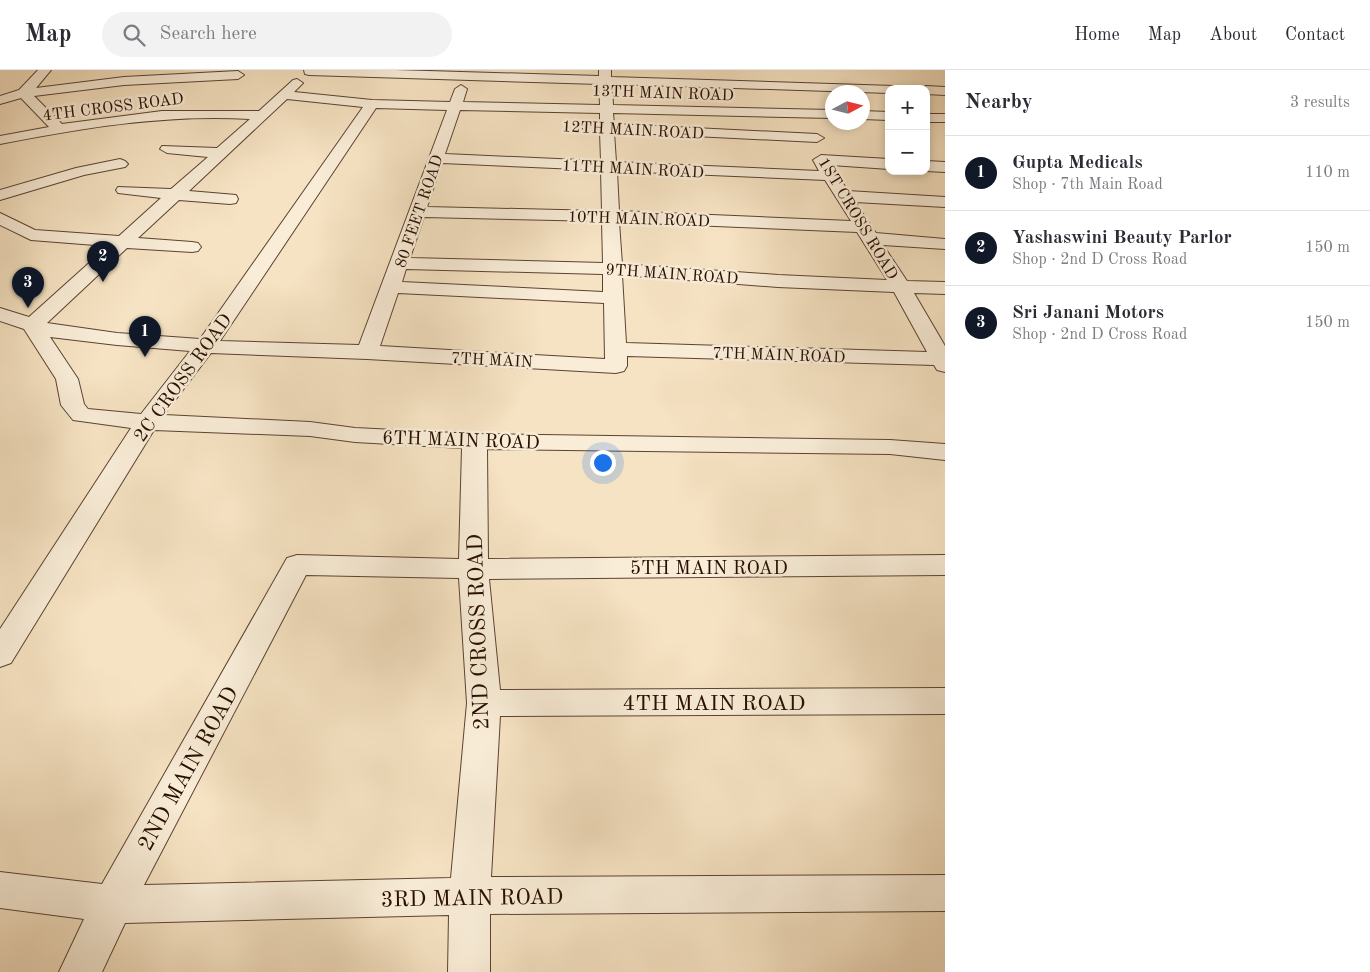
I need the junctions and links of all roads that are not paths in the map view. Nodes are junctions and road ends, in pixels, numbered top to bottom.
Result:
1 (46, 70) edge
2 (310, 70) edge
3 (467, 73) edge
4 (238, 76) dead end
5 (605, 76) edge
6 (779, 78) edge
7 (885, 89) edge
8 (930, 90) edge
9 (945, 91) edge
10 (24, 93) junction
11 (283, 95) junction
12 (0, 100) edge
13 (372, 104) junction
14 (607, 108) junction
15 (452, 113) junction
16 (805, 114) junction
17 (825, 114) edge
18 (262, 115) junction
19 (870, 116) edge
20 (885, 116) edge
21 (930, 118) edge
22 (945, 118) edge
23 (470, 121) dead end
24 (578, 126) dead end
25 (58, 128) junction
26 (607, 128) junction
27 (816, 138) junction
28 (0, 140) edge
29 (167, 148) dead end
30 (220, 152) junction
31 (436, 158) junction
32 (821, 160) junction
33 (120, 164) dead end
34 (885, 164) edge
35 (609, 166) junction
36 (930, 166) edge
37 (945, 167) edge
38 (831, 176) junction
39 (124, 190) dead end
40 (174, 194) junction
41 (0, 195) edge
42 (842, 196) junction
43 (230, 199) dead end
44 (945, 202) edge
45 (417, 212) junction
46 (611, 216) junction
47 (0, 218) edge
48 (864, 232) junction
49 (123, 242) junction
50 (945, 244) edge
51 (192, 247) dead end
52 (399, 263) junction
53 (613, 268) junction
54 (390, 287) junction
55 (901, 287) junction
56 (945, 288) edge
57 (614, 298) junction
58 (0, 314) edge
59 (32, 324) junction
60 (922, 328) junction
61 (945, 329) edge
62 (207, 344) junction
63 (367, 352) junction
64 (616, 357) junction
65 (943, 362) edge
66 (147, 422) junction
67 (475, 442) junction
68 (945, 452) edge
69 (297, 565) joint
70 (945, 565) edge
71 (473, 569) junction
72 (0, 655) edge
73 (945, 701) edge
74 (484, 703) junction
75 (0, 890) edge
76 (945, 893) edge
77 (470, 896) junction
78 (113, 904) junction
79 (80, 972) edge
80 (469, 972) edge

1 - 10 street
2 - 3 street
2 - 11 street
3 - 5 street
3 - 15 street, 80 FEET ROAD
4 - 10 street
5 - 6 street
5 - 14 street
6 - 7 street
6 - 16 street, 1ST CROSS ROAD
8 - 9 street
10 - 12 street
10 - 25 street
11 - 13 street, 13TH MAIN ROAD
11 - 18 street
13 - 15 street, 13TH MAIN ROAD
13 - 62 street, 2C CROSS ROAD
14 - 15 street, 13TH MAIN ROAD
14 - 16 street, 13TH MAIN ROAD
14 - 26 street
15 - 23 street
15 - 31 street, 80 FEET ROAD
16 - 17 street, 13TH MAIN ROAD
16 - 27 street, 1ST CROSS ROAD
18 - 25 street, 4TH CROSS ROAD
18 - 30 street
19 - 20 street
21 - 22 street
24 - 26 street, 12TH MAIN ROAD
25 - 28 street, 4TH CROSS ROAD
26 - 27 street, 12TH MAIN ROAD
26 - 35 street
27 - 32 street, 1ST CROSS ROAD
29 - 30 street
30 - 40 street
31 - 35 street, 11TH MAIN ROAD
31 - 45 street, 80 FEET ROAD
32 - 34 street
32 - 38 street, 1ST CROSS ROAD
33 - 41 street
35 - 38 street, 11TH MAIN ROAD
35 - 46 street
36 - 37 street
38 - 42 street, 1ST CROSS ROAD
39 - 40 street
40 - 43 street
40 - 49 street
42 - 44 street
42 - 48 street, 1ST CROSS ROAD
45 - 46 street, 10TH MAIN ROAD
45 - 52 street, 80 FEET ROAD
46 - 48 street, 10TH MAIN ROAD
46 - 53 street
47 - 49 street
48 - 50 street, 10TH MAIN ROAD
48 - 55 street, 1ST CROSS ROAD
49 - 51 street
49 - 59 street
52 - 53 street, 9TH MAIN ROAD
52 - 54 street, 80 FEET ROAD
53 - 55 street, 9TH MAIN ROAD
53 - 57 street
54 - 57 street
54 - 63 street, 80 FEET ROAD
55 - 56 street, 9TH MAIN ROAD
55 - 60 street, 1ST CROSS ROAD
57 - 64 street
58 - 59 street
59 - 62 street
59 - 66 street, 6TH MAIN ROAD
60 - 61 street
60 - 65 street, 1ST CROSS ROAD
62 - 63 street
62 - 66 street, 2C CROSS ROAD
63 - 64 street, 7TH MAIN
64 - 65 street, 7TH MAIN ROAD
66 - 67 street, 6TH MAIN ROAD
66 - 72 street, 2C CROSS ROAD
67 - 68 street, 6TH MAIN ROAD
67 - 71 street, 2ND CROSS ROAD
69 - 71 street, 5TH MAIN ROAD
69 - 78 street, 2ND MAIN ROAD
70 - 71 street, 5TH MAIN ROAD
71 - 74 street, 2ND CROSS ROAD
73 - 74 street, 4TH MAIN ROAD
74 - 77 street, 2ND CROSS ROAD
75 - 78 street, 3RD MAIN ROAD
76 - 77 street, 3RD MAIN ROAD
77 - 78 street, 3RD MAIN ROAD
77 - 80 street, 2ND CROSS ROAD
78 - 79 street, 2ND MAIN ROAD

